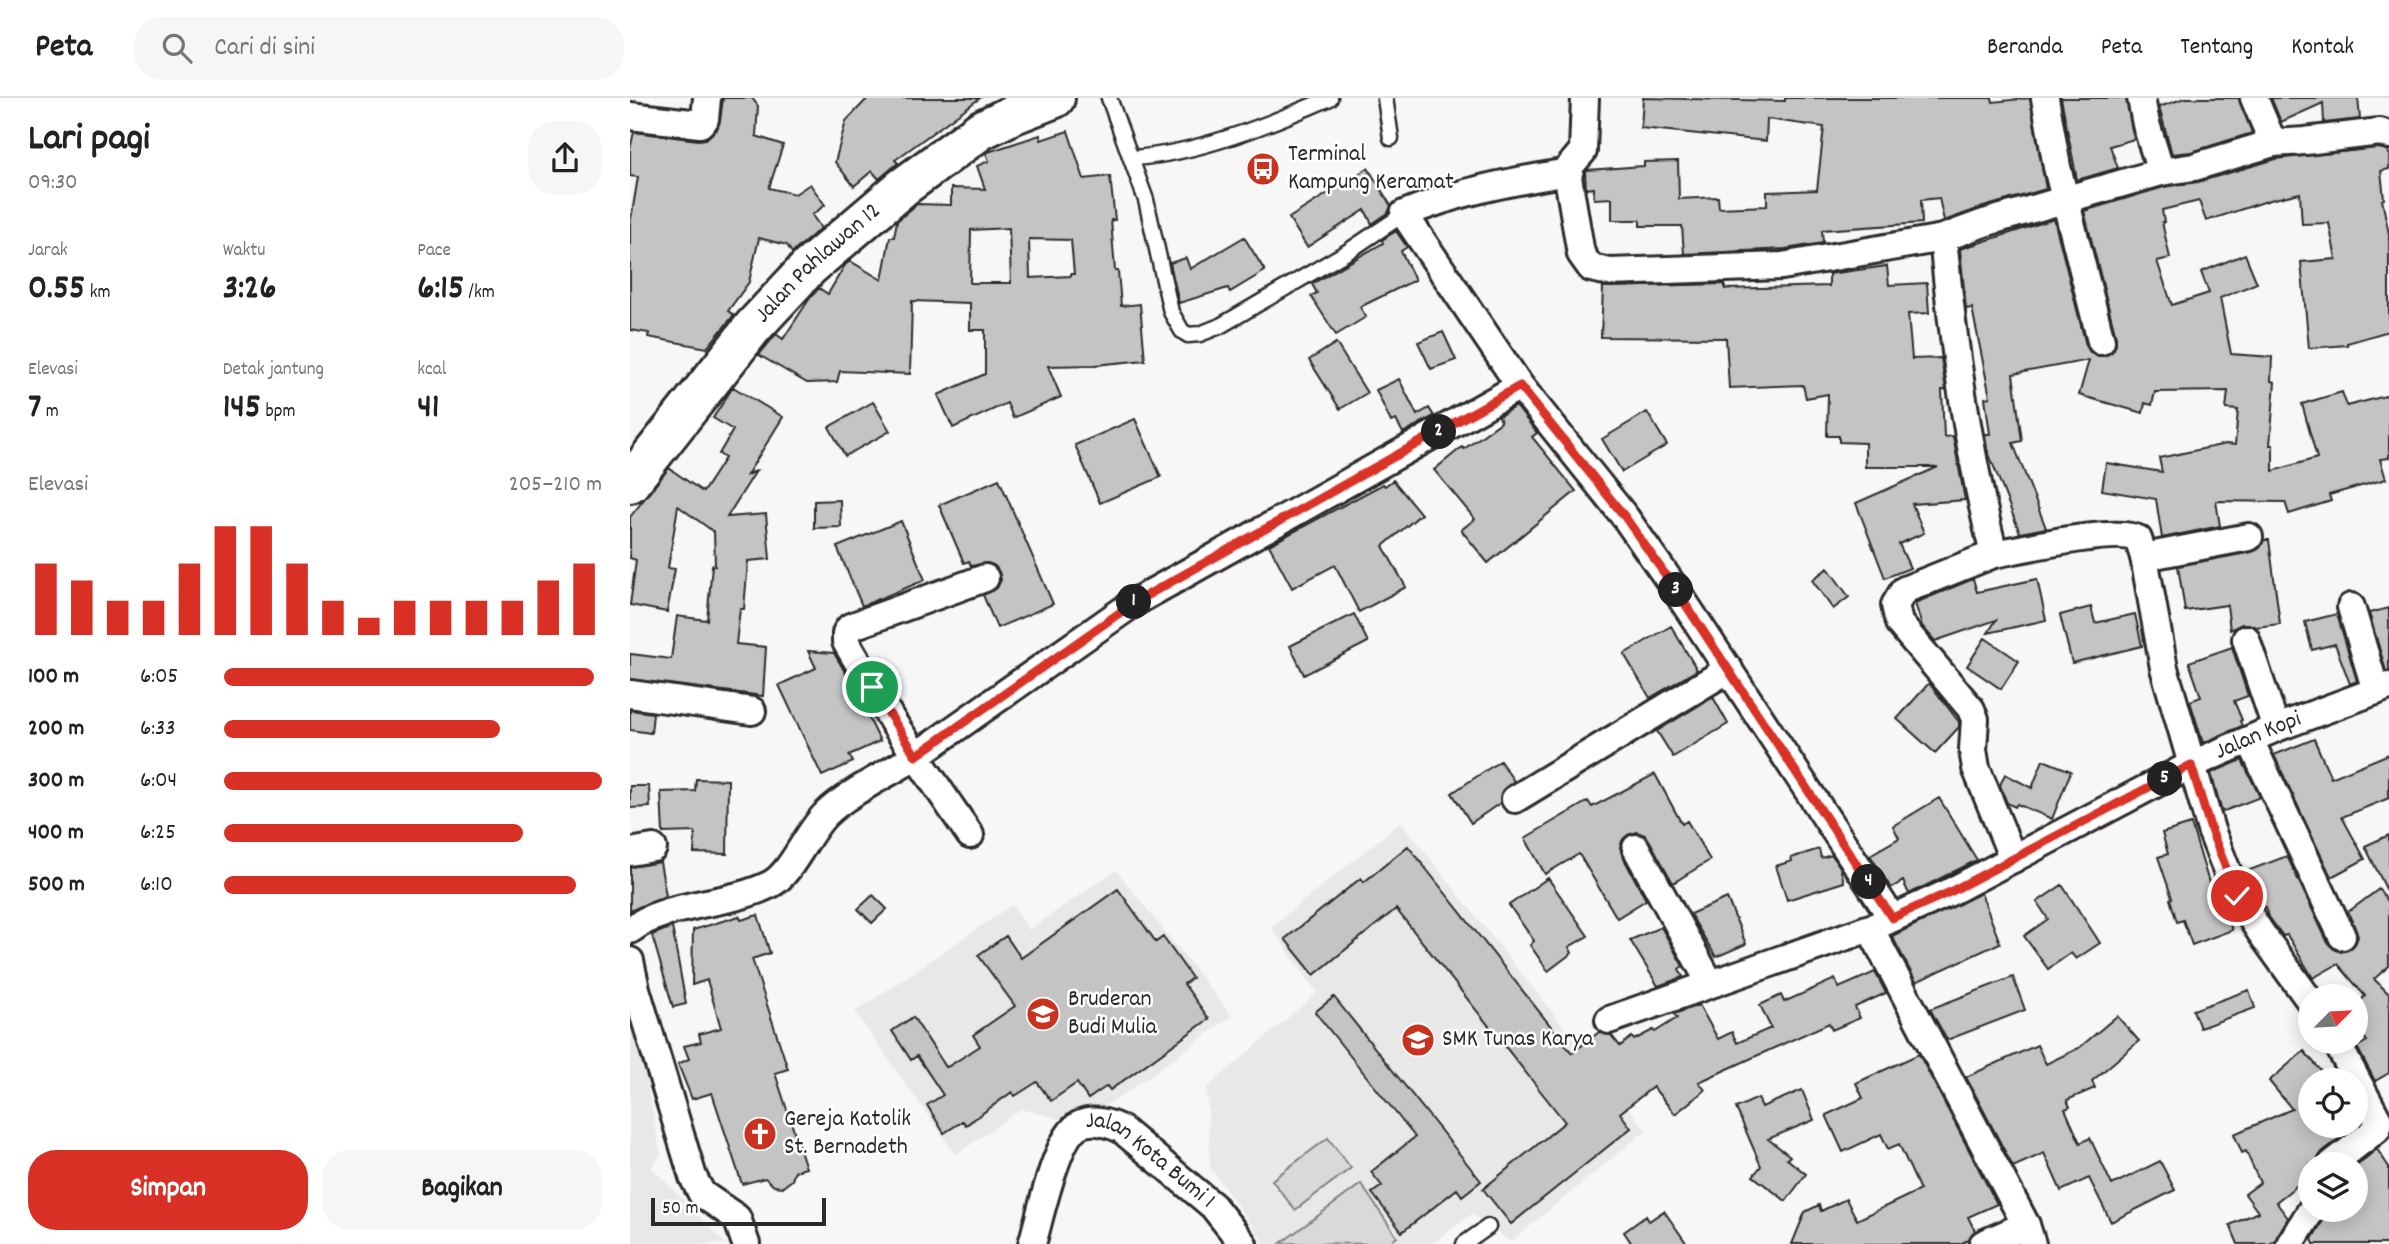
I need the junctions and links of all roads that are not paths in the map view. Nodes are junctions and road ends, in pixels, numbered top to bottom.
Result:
1 (707, 98) edge
2 (1055, 98) edge
3 (1109, 98) edge
4 (1330, 98) edge
5 (1385, 98) edge
6 (1585, 98) edge
7 (2045, 98) edge
8 (2141, 98) edge
9 (2254, 98) edge
10 (630, 116) edge
11 (2389, 135) edge
12 (1391, 138) dead end
13 (2273, 142) junction
14 (1132, 158) junction
15 (1568, 172) junction
16 (2161, 172) junction
17 (2065, 199) junction
18 (1404, 214) junction
19 (1943, 238) junction
20 (2101, 341) dead end
21 (1520, 386) junction
22 (630, 483) edge
23 (2249, 537) dead end
24 (1994, 554) junction
25 (2144, 557) junction
26 (985, 578) dead end
27 (2351, 607) dead end
28 (2246, 639) dead end
29 (1729, 669) junction
30 (2383, 689) edge
31 (630, 694) edge
32 (752, 710) dead end
33 (2276, 728) junction
34 (2249, 740) junction
35 (916, 756) junction
36 (2191, 765) junction
37 (1515, 799) dead end
38 (970, 835) dead end
39 (1636, 848) dead end
40 (2013, 859) junction
41 (1881, 923) junction
42 (630, 930) edge
43 (2342, 936) dead end
44 (630, 961) edge
45 (1710, 983) junction
46 (2298, 984) edge
47 (1609, 1020) dead end
48 (2343, 1054) edge
49 (2347, 1152) edge
50 (2304, 1222) edge
51 (1488, 1227) dead end
52 (2029, 1235) edge
53 (746, 1244) edge
54 (1032, 1244) edge
55 (1244, 1244) edge
56 (1464, 1244) edge
57 (1983, 1244) edge
58 (2290, 1244) edge

1 - 10 street
2 - 22 main road, Jalan Pahlawan 12
3 - 14 lane
4 - 14 lane
5 - 12 lane
6 - 15 street
7 - 17 street
8 - 16 street
9 - 13 street
11 - 13 street
13 - 16 street
14 - 18 lane
15 - 18 street
15 - 19 street
16 - 17 street
17 - 19 street
17 - 20 street
18 - 21 street
19 - 24 street
21 - 29 street
21 - 35 street
23 - 25 street
24 - 25 street
24 - 40 street
25 - 36 street
26 - 35 street
27 - 30 street
28 - 33 street
29 - 37 street
29 - 41 street
30 - 33 street, Jalan Kopi
31 - 32 street
33 - 34 street, Jalan Kopi
34 - 36 street, Jalan Kopi
34 - 43 street
35 - 38 street
35 - 42 street
36 - 40 street, Jalan Kopi
36 - 46 street
39 - 45 street
40 - 41 street, Jalan Kopi
41 - 45 street, Jalan Kopi
41 - 52 street
44 - 53 street
45 - 47 street, Jalan Kopi
48 - 49 street
50 - 58 street
51 - 56 lane
52 - 57 street
54 - 55 street, Jalan Kota Bumi 1

